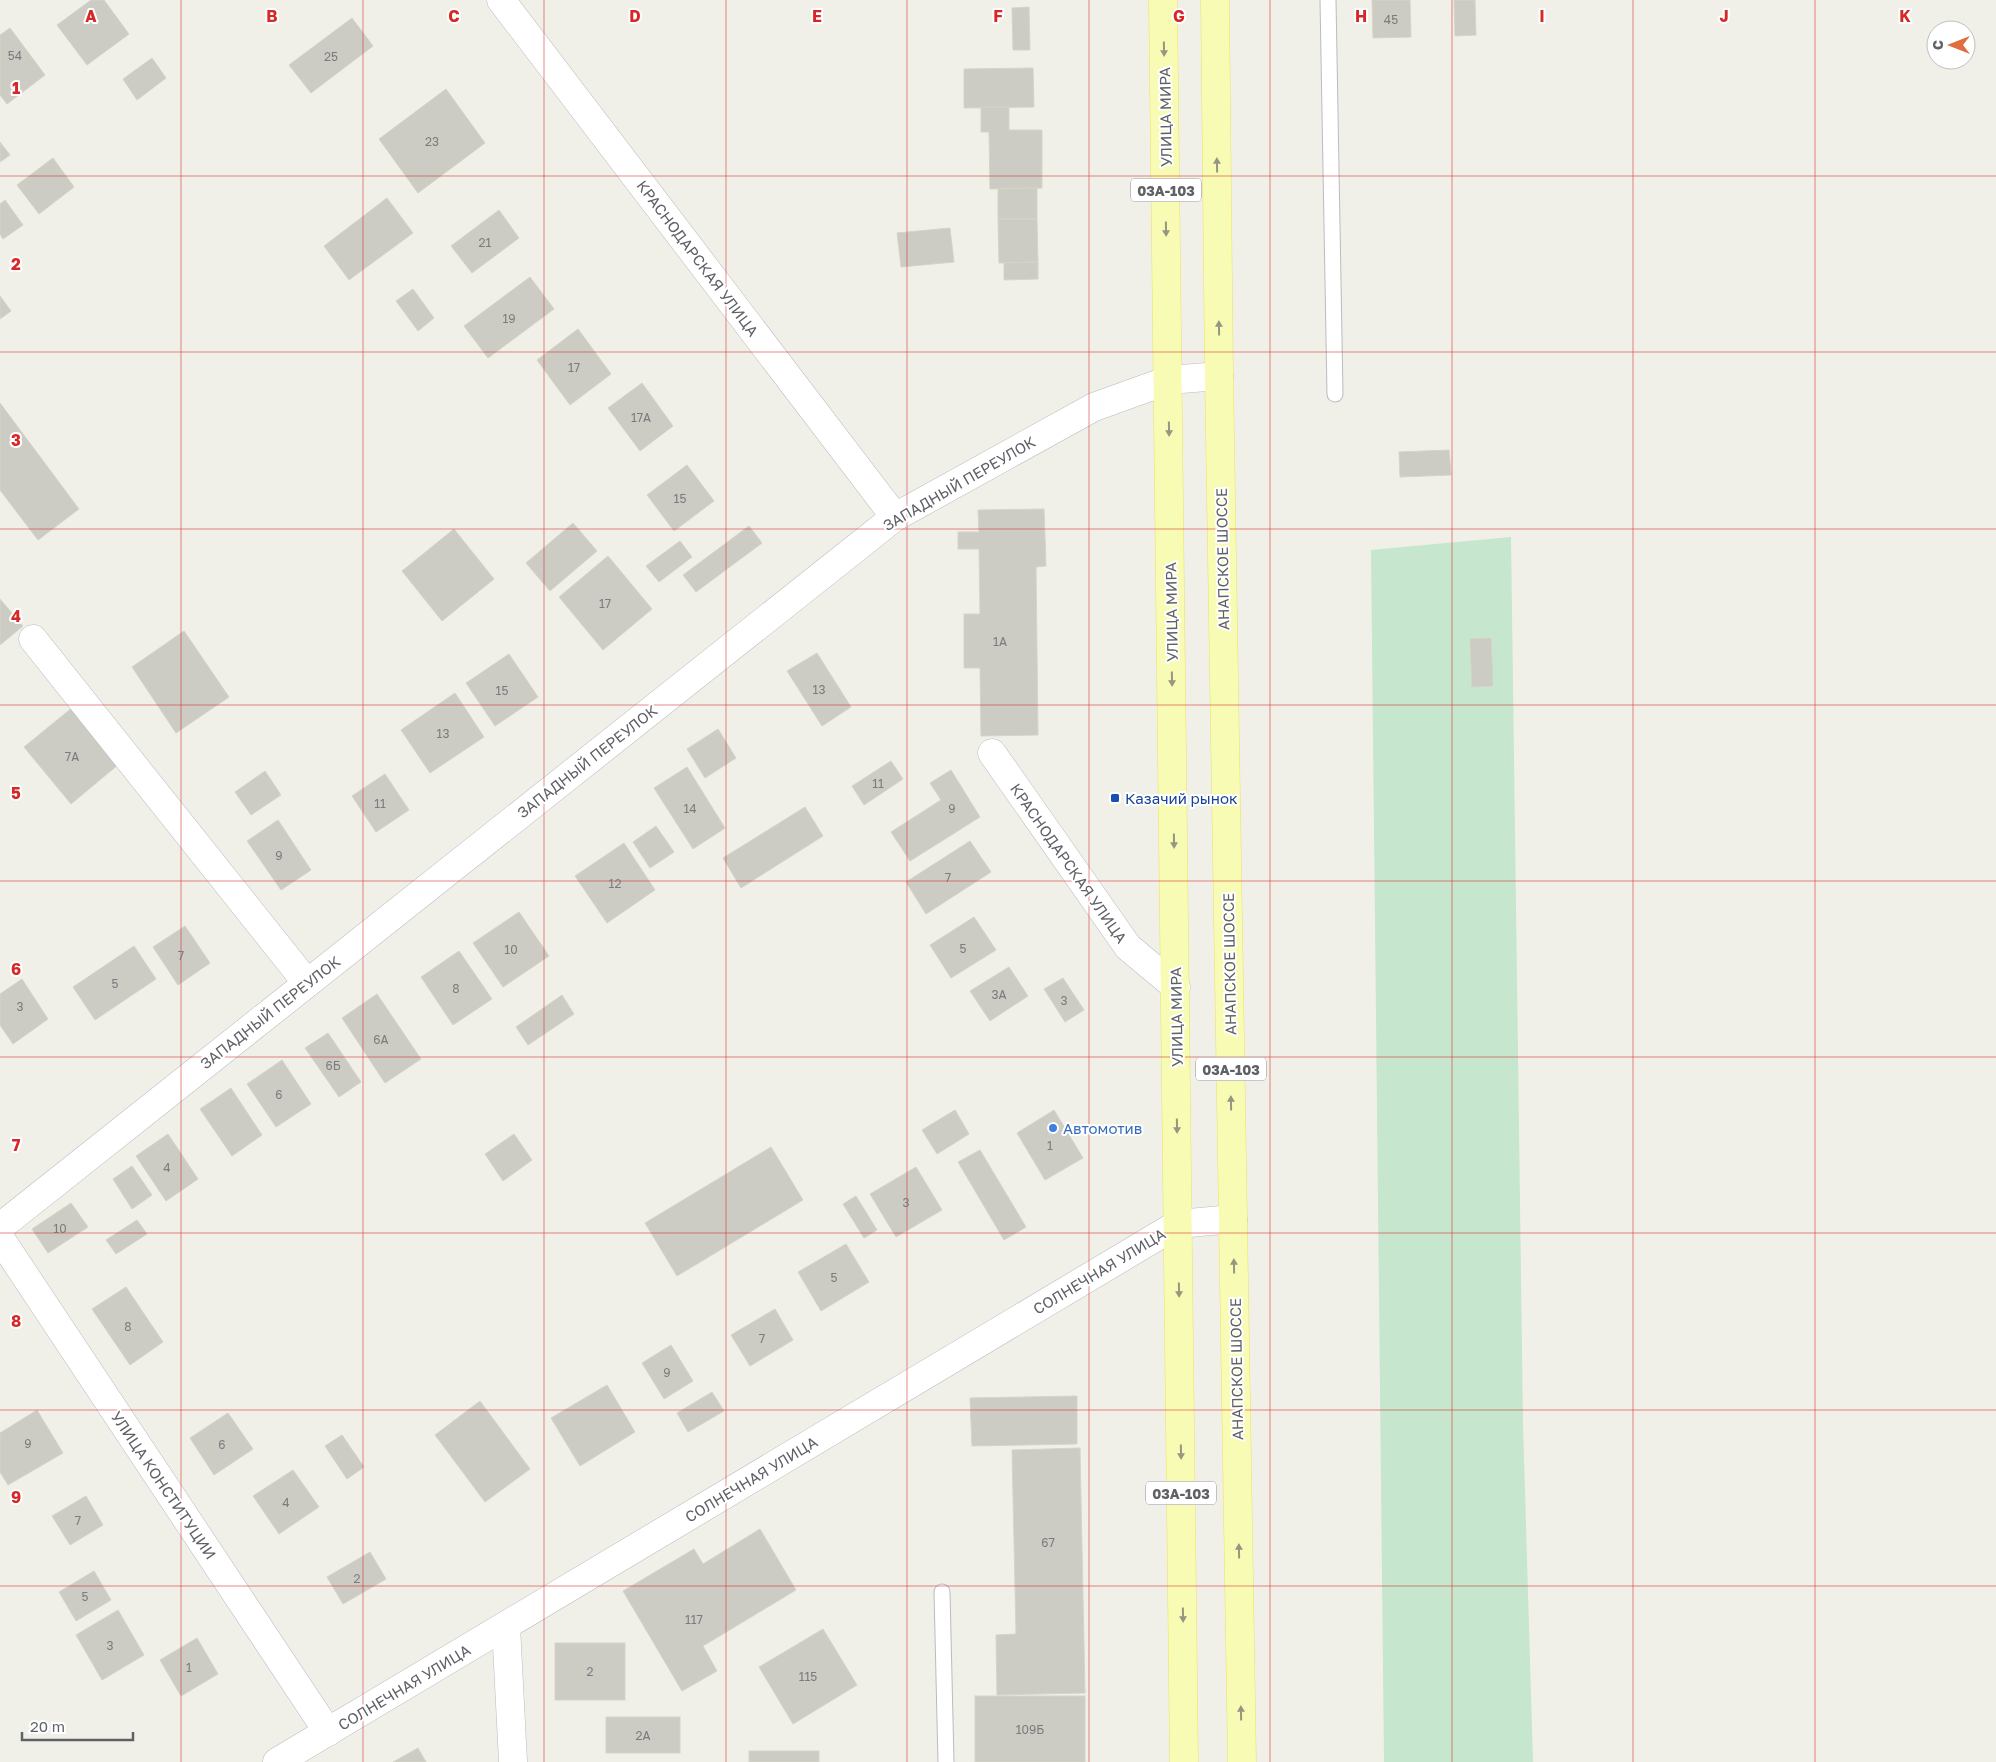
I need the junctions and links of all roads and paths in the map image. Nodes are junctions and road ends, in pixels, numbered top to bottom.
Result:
1 (501, 0) edge
2 (1163, 0) edge
3 (1215, 0) edge
4 (1328, 0) edge
5 (1219, 376) junction
6 (1168, 380) junction
7 (1335, 394) dead end
8 (895, 517) junction
9 (33, 638) dead end
10 (992, 754) dead end
11 (307, 983) junction
12 (1176, 987) junction
13 (1233, 1219) junction
14 (1178, 1224) junction
15 (0, 1226) edge
16 (0, 1238) edge
17 (942, 1592) dead end
18 (506, 1626) junction
19 (328, 1732) junction
20 (277, 1762) edge
21 (513, 1762) edge
22 (946, 1762) edge
23 (1184, 1762) edge
24 (1242, 1762) edge

1 - 8 street, КРАСНОДАРСКАЯ УЛИЦА
2 -> 6 main road, УЛИЦА МИРА / 03А-103
5 -> 3 main road, 03А-103
4 - 7 lane
5 - 6 street, ЗАПАДНЫЙ ПЕРЕУЛОК
13 -> 5 main road, АНАПСКОЕ ШОССЕ / 03А-103
6 - 8 street, ЗАПАДНЫЙ ПЕРЕУЛОК
6 -> 12 main road, УЛИЦА МИРА / 03А-103
8 - 11 street, ЗАПАДНЫЙ ПЕРЕУЛОК
9 - 11 street
10 - 12 street, КРАСНОДАРСКАЯ УЛИЦА
11 - 15 street, ЗАПАДНЫЙ ПЕРЕУЛОК
12 -> 14 main road, УЛИЦА МИРА / 03А-103
13 - 14 street, СОЛНЕЧНАЯ УЛИЦА
24 -> 13 main road, АНАПСКОЕ ШОССЕ / 03А-103
14 - 18 street, СОЛНЕЧНАЯ УЛИЦА
14 -> 23 main road, 03А-103
16 - 19 street, УЛИЦА КОНСТИТУЦИИ
17 - 22 lane
18 - 19 street, СОЛНЕЧНАЯ УЛИЦА
18 - 21 street
19 - 20 street, СОЛНЕЧНАЯ УЛИЦА

